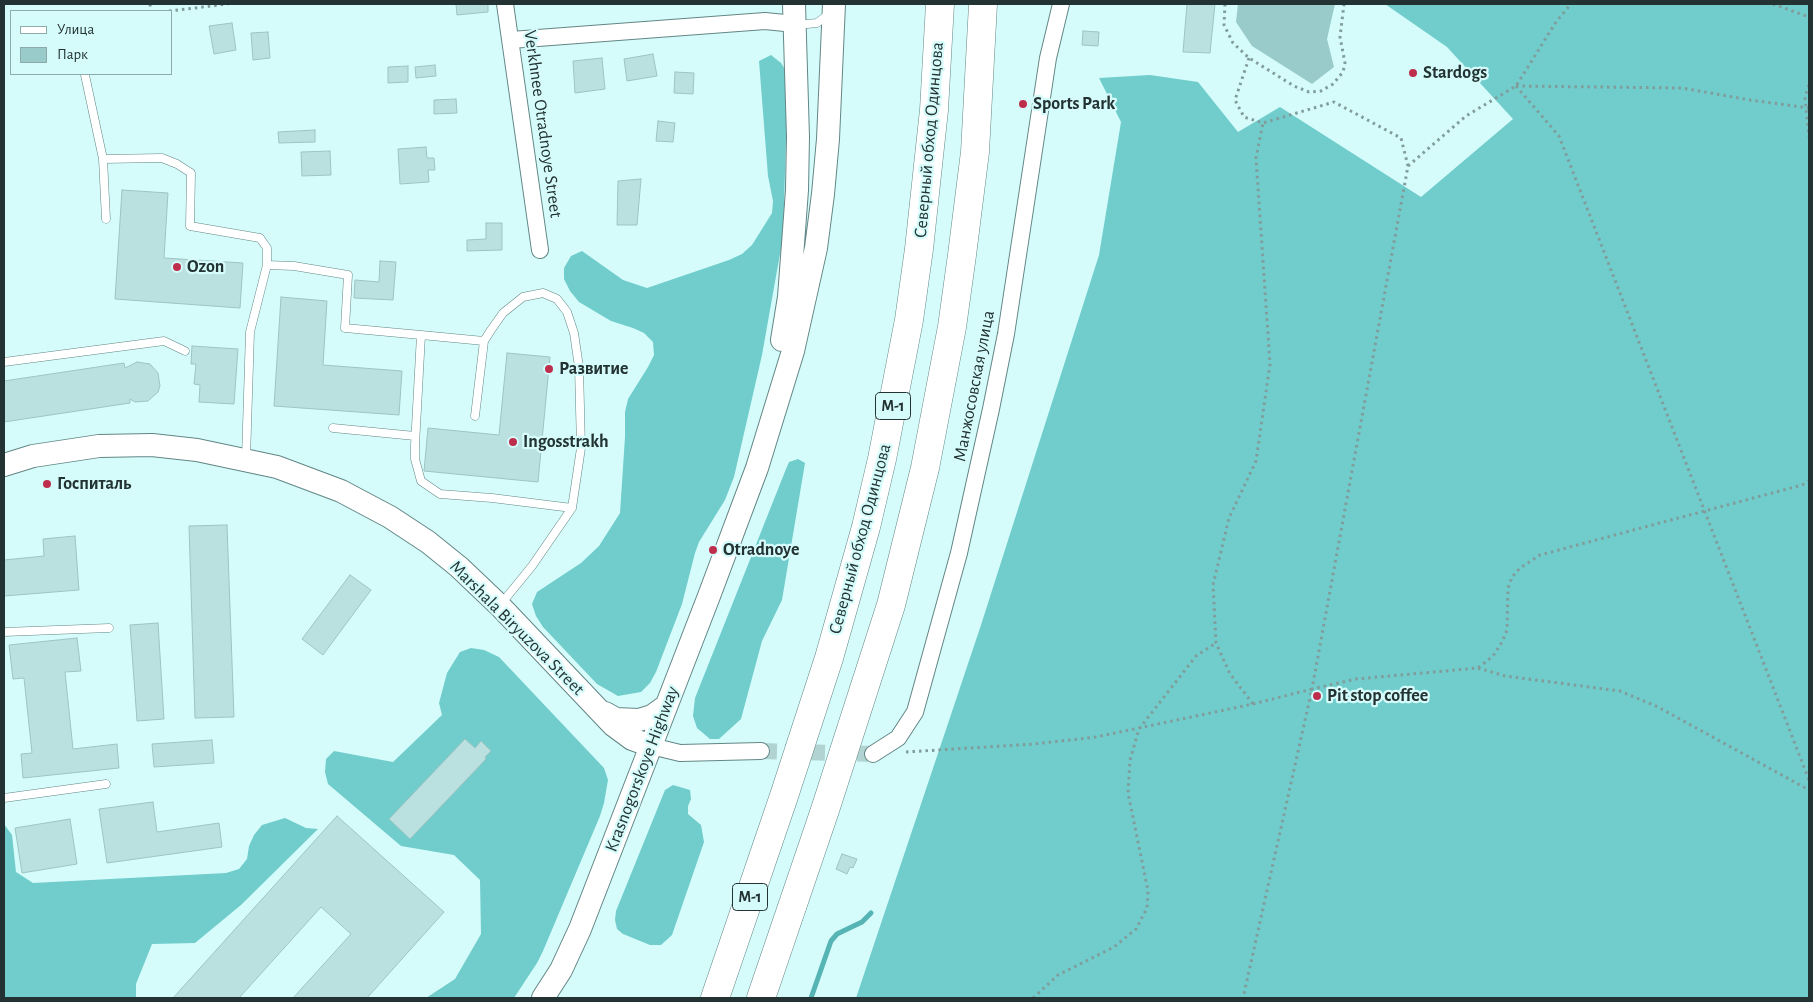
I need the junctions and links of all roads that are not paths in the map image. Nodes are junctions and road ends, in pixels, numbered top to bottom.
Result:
1 (505, 4) edge
2 (940, 4) edge
3 (985, 4) edge
4 (1061, 4) edge
5 (834, 6) edge
6 (794, 14) edge
7 (511, 40) junction
8 (85, 75) dead end
9 (103, 159) junction
10 (106, 219) dead end
11 (540, 250) dead end
12 (267, 265) junction
13 (421, 335) junction
14 (484, 341) junction
15 (185, 350) dead end
16 (4, 362) edge
17 (476, 416) dead end
18 (332, 428) dead end
19 (416, 436) junction
20 (246, 460) junction
21 (4, 462) edge
22 (572, 508) junction
23 (732, 534) junction
24 (500, 606) junction
25 (109, 628) dead end
26 (4, 632) edge
27 (593, 705) junction
28 (666, 706) junction
29 (651, 746) junction
30 (760, 751) tunnel mouth
31 (873, 754) tunnel mouth
32 (106, 784) dead end
33 (4, 798) edge
34 (580, 930) junction
35 (542, 998) edge
36 (556, 998) edge
37 (715, 998) edge
38 (761, 998) edge

1 - 7 street, Verkhnee Otradnoye Street
2 - 37 highway, Северный обход Одинцова / М-1
3 - 38 highway, М-1
4 - 31 street, Манжосовская улица
5 - 6 lane
5 - 23 main road
6 - 7 street
6 - 23 main road
7 - 11 street, Verkhnee Otradnoye Street
8 - 9 lane
9 - 10 lane
9 - 12 lane
12 - 13 lane
12 - 20 lane
13 - 14 lane
13 - 19 lane
14 - 17 lane
14 - 22 lane
15 - 16 lane
18 - 19 lane
19 - 22 lane
20 - 21 main road, Marshala Biryuzova Street
20 - 24 main road, Marshala Biryuzova Street
22 - 24 lane
23 - 28 main road, Krasnogorskoye Highway
24 - 27 main road, Marshala Biryuzova Street
25 - 26 lane
27 - 28 main road
27 - 29 main road, Marshala Biryuzova Street
28 - 29 main road, Krasnogorskoye Highway
29 - 30 street
29 - 34 main road, Krasnogorskoye Highway
32 - 33 lane
34 - 35 main road, Krasnogorskoye Highway
34 - 36 main road

